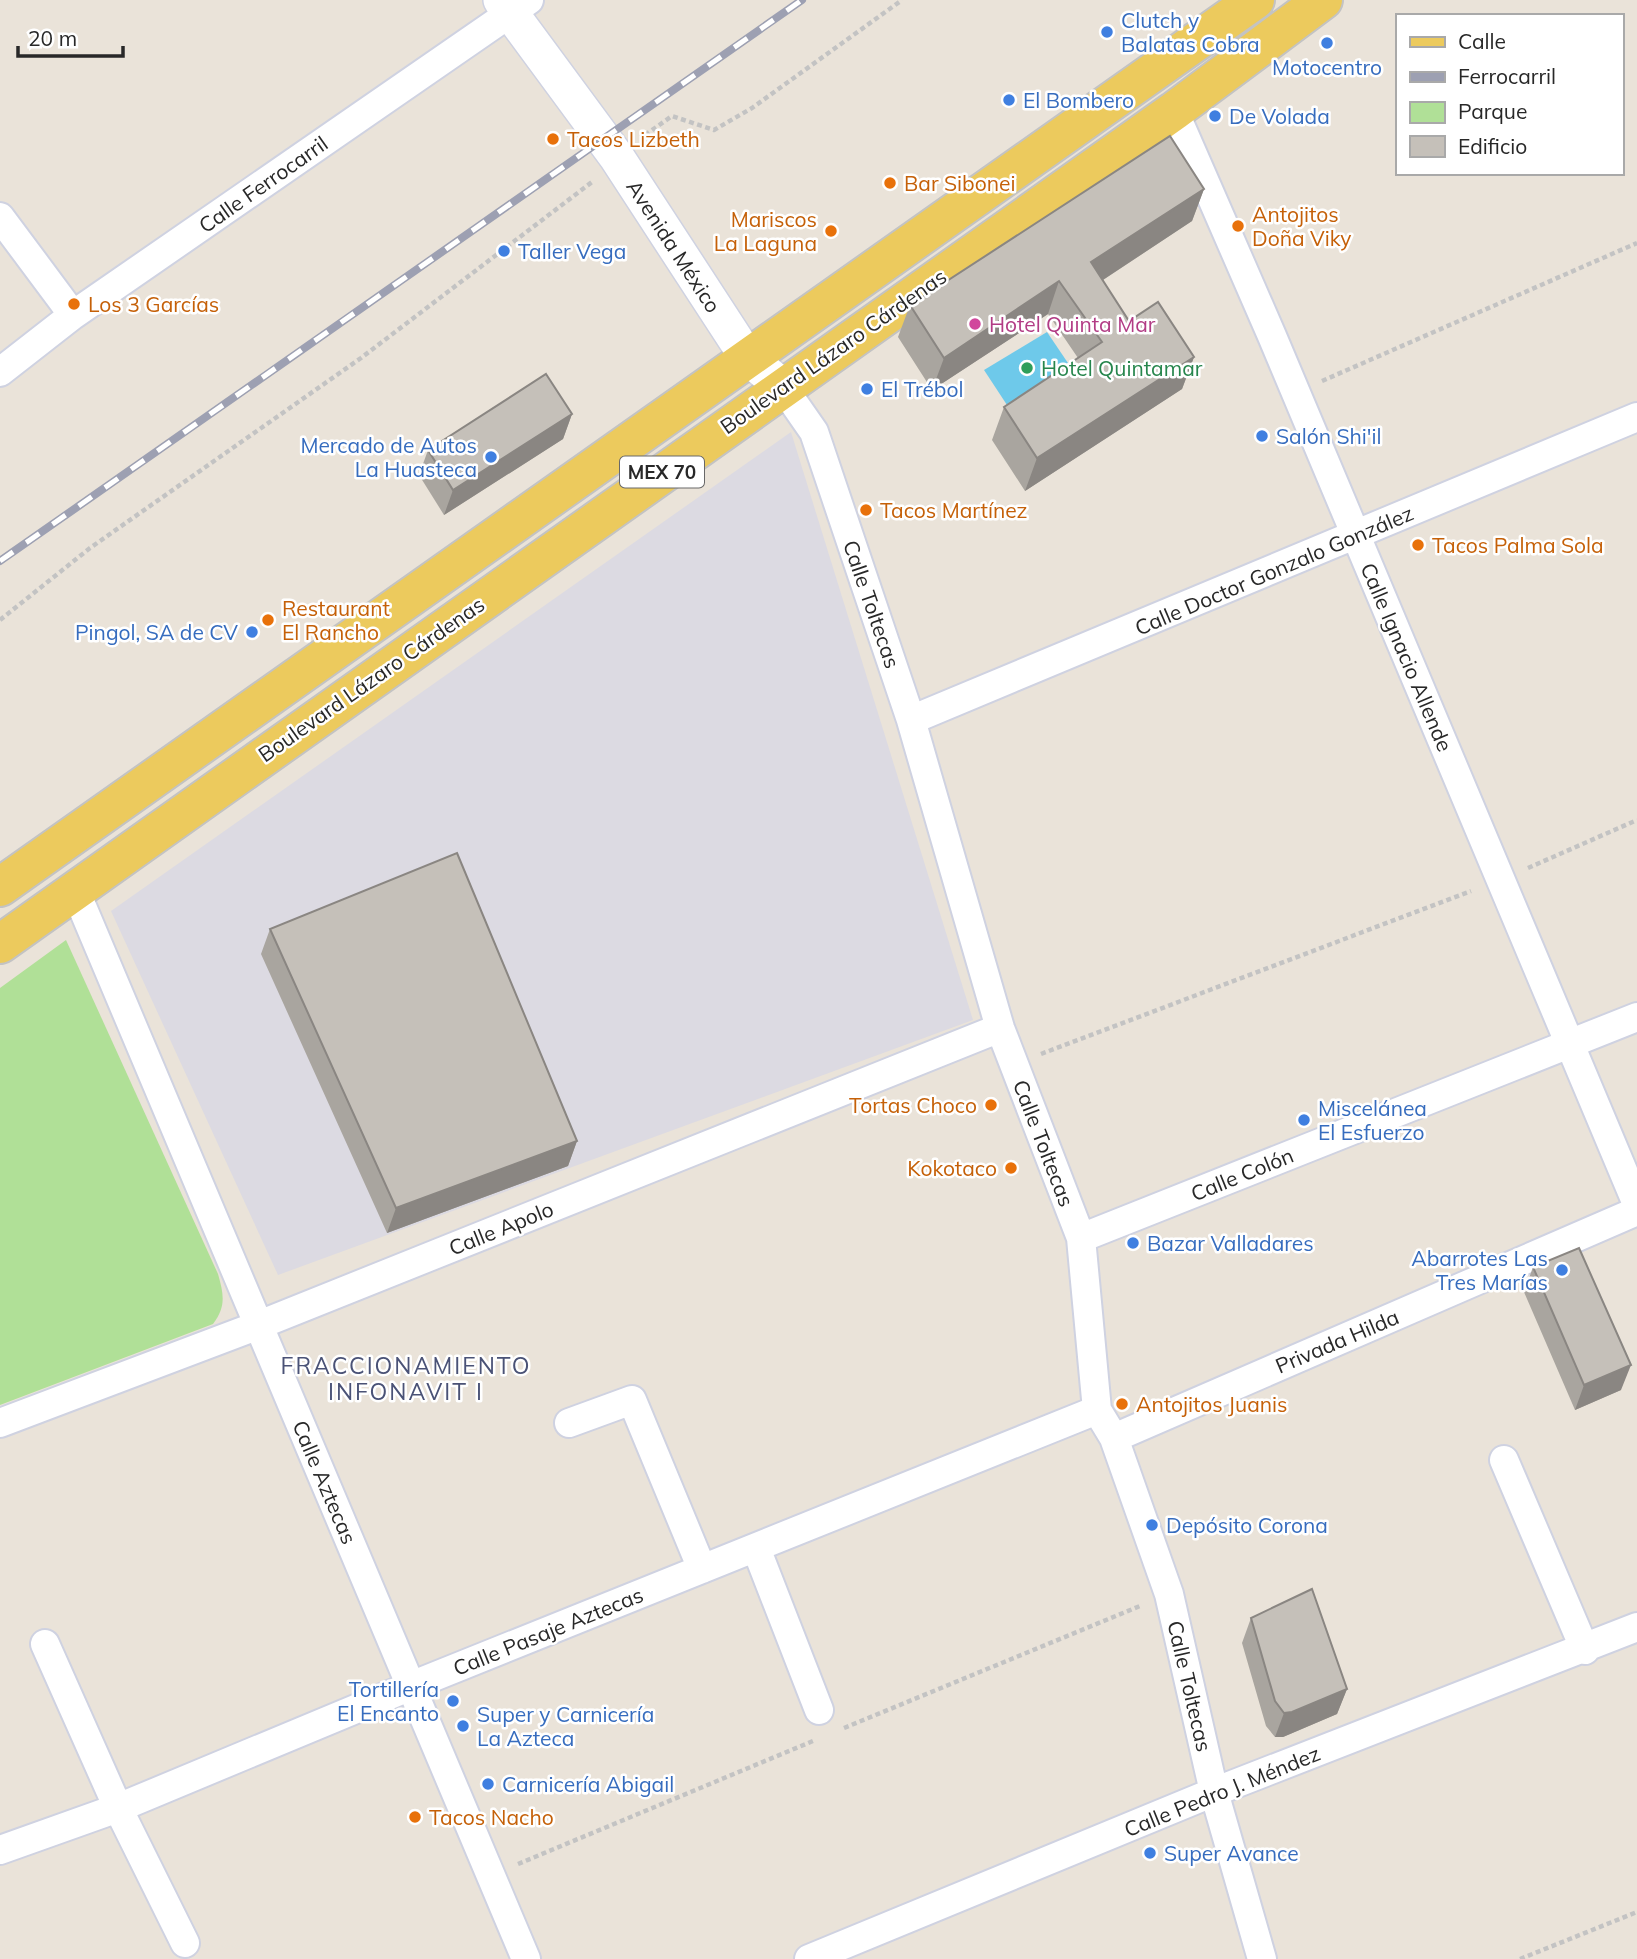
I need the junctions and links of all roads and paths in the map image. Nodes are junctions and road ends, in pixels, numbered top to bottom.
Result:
1 (902, 0) edge
2 (1255, 0) edge
3 (1323, 0) edge
4 (513, 4) edge
5 (1174, 111) junction
6 (616, 156) junction
7 (0, 217) edge
8 (1637, 243) edge
9 (73, 316) junction
10 (747, 357) junction
11 (0, 372) edge
12 (782, 386) junction
13 (1296, 392) junction
14 (1637, 417) edge
15 (1357, 537) junction
16 (0, 620) edge
17 (911, 720) junction
18 (1637, 820) edge
19 (1501, 880) junction
20 (0, 887) edge
21 (75, 890) junction
22 (0, 944) edge
23 (1637, 1017) edge
24 (1000, 1028) junction
25 (1569, 1045) junction
26 (1014, 1064) junction
27 (1637, 1205) edge
28 (1637, 1211) edge
29 (1081, 1238) junction
30 (259, 1325) junction
31 (1097, 1410) junction
32 (0, 1423) edge
33 (569, 1423) dead end
34 (1114, 1438) junction
35 (1504, 1460) dead end
36 (756, 1548) junction
37 (702, 1569) junction
38 (1637, 1627) edge
39 (45, 1644) dead end
40 (1585, 1650) junction
41 (411, 1686) junction
42 (819, 1710) dead end
43 (1214, 1792) junction
44 (118, 1808) junction
45 (0, 1850) edge
46 (1637, 1912) edge
47 (185, 1943) dead end
48 (526, 1959) edge
49 (809, 1959) edge
50 (1262, 1959) edge
51 (1520, 1959) edge

1 - 6 path
2 - 10 main road, MEX 70
3 - 5 main road, Boulevard Lázaro Cárdenas / MEX 70
4 - 6 street, Avenida México
4 - 9 street, Calle Ferrocarril
5 - 12 main road, Boulevard Lázaro Cárdenas / MEX 70
5 - 13 street, Calle Ignacio Allende
6 - 10 street, Avenida México
6 - 16 path
7 - 9 street
8 - 13 path
9 - 11 street, Calle Ferrocarril
10 - 12 street, Calle Toltecas
10 - 20 main road, MEX 70
12 - 17 street, Calle Toltecas
12 - 21 main road, Boulevard Lázaro Cárdenas / MEX 70
13 - 15 street, Calle Ignacio Allende
14 - 15 street, Calle Doctor Gonzalo González
15 - 17 street, Calle Doctor Gonzalo González
15 - 19 street, Calle Ignacio Allende
17 - 24 street, Calle Toltecas
18 - 19 path
19 - 25 street, Calle Ignacio Allende
19 - 26 path
21 - 22 main road, Boulevard Lázaro Cárdenas / MEX 70
21 - 30 street, Calle Aztecas
23 - 25 street, Calle Colón
24 - 26 street, Calle Toltecas
24 - 30 street, Calle Apolo
25 - 27 street, Calle Ignacio Allende
25 - 29 street, Calle Colón
26 - 29 street, Calle Toltecas
28 - 34 street, Privada Hilda
29 - 31 street, Calle Toltecas
30 - 32 street, Calle Apolo
30 - 41 street, Calle Aztecas
31 - 34 street, Calle Toltecas
31 - 36 street, Calle Pasaje Aztecas
33 - 37 street
34 - 43 street, Calle Toltecas
35 - 40 street
36 - 37 street, Calle Pasaje Aztecas
36 - 42 street
37 - 41 street, Calle Pasaje Aztecas
38 - 40 street, Calle Pedro J. Méndez
39 - 44 street
40 - 43 street, Calle Pedro J. Méndez
41 - 44 street, Calle Pasaje Aztecas
41 - 48 street, Calle Aztecas
43 - 49 street, Calle Pedro J. Méndez
43 - 50 street, Calle Toltecas
44 - 45 street, Calle Pasaje Aztecas
44 - 47 street
46 - 51 path

